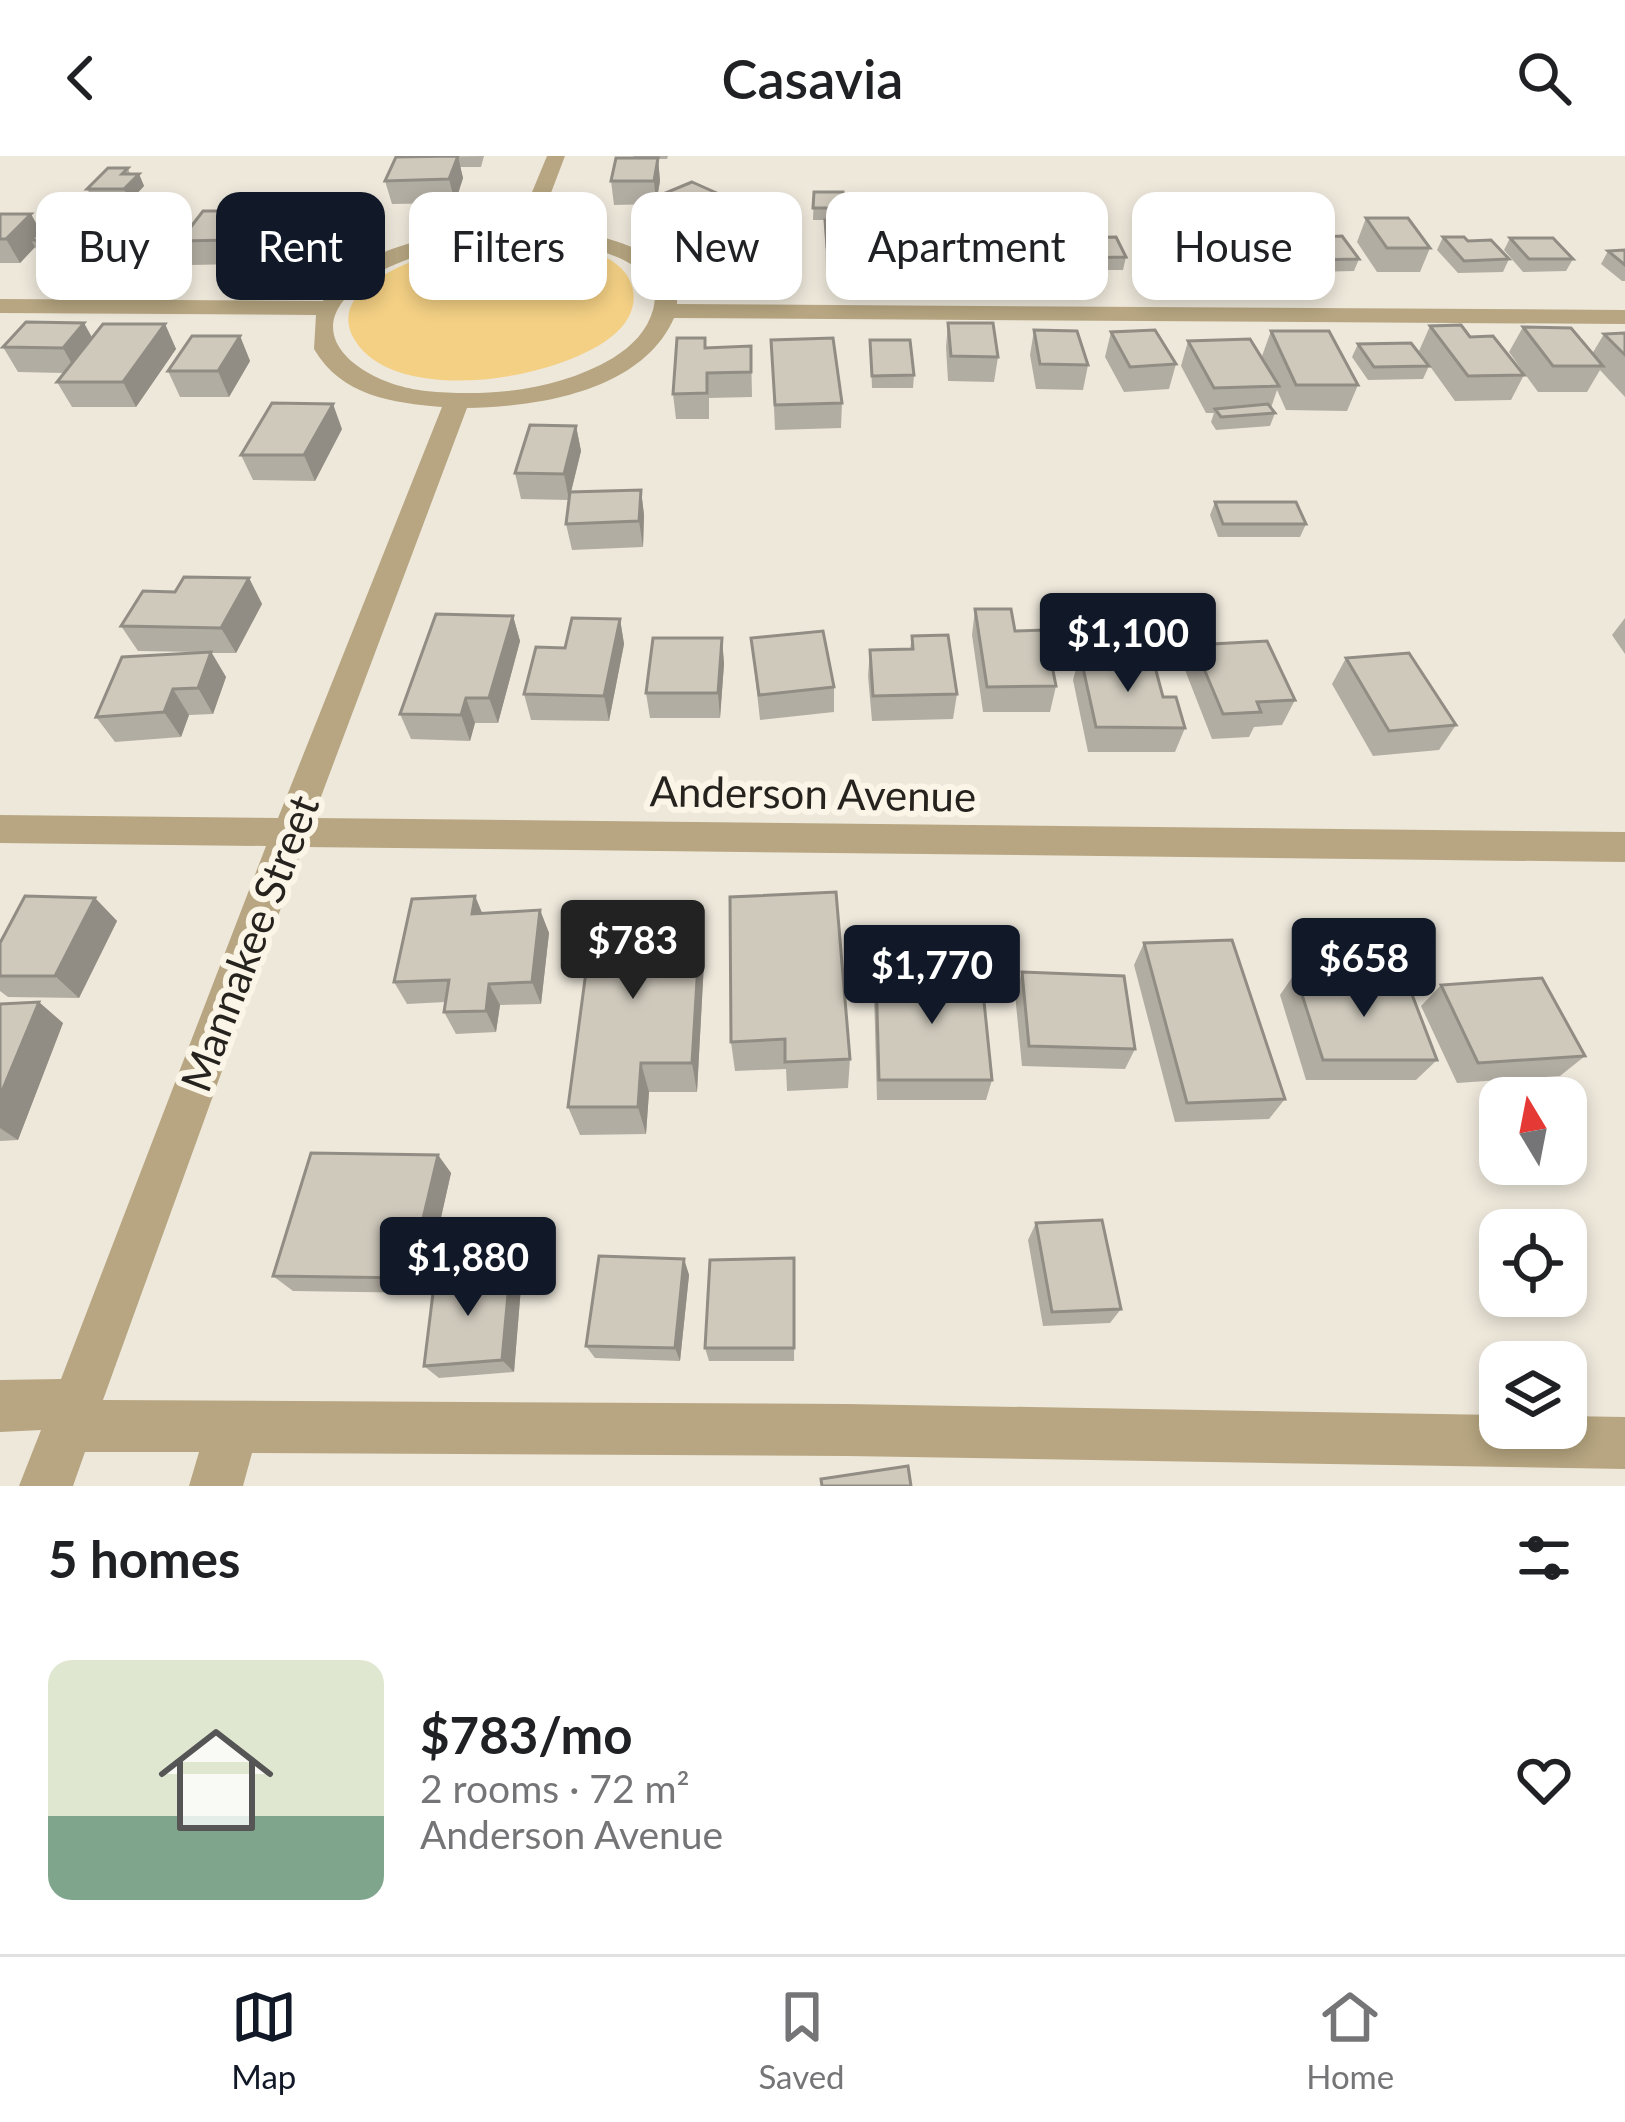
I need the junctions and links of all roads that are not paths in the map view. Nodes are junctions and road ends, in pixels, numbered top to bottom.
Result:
1 (556, 156) edge
2 (542, 192) edge
3 (607, 245) edge
4 (409, 253) edge
5 (0, 306) edge
6 (328, 308) junction
7 (666, 311) junction
8 (1625, 317) edge
9 (457, 402) junction
10 (0, 829) edge
11 (290, 832) junction
12 (1625, 848) edge
13 (0, 1406) edge
14 (73, 1415) junction
15 (233, 1426) junction
16 (1625, 1443) edge
17 (46, 1486) edge
18 (216, 1486) edge

1 - 2 street
3 - 7 street
4 - 6 street
5 - 6 street
6 - 9 street
7 - 8 street
7 - 9 street
9 - 11 street, Mannakee Street
10 - 11 street, Anderson Avenue
11 - 12 street, Anderson Avenue
11 - 14 street, Mannakee Street
13 - 14 street
14 - 15 street
14 - 17 street, Mannakee Street
15 - 16 street
15 - 18 street

